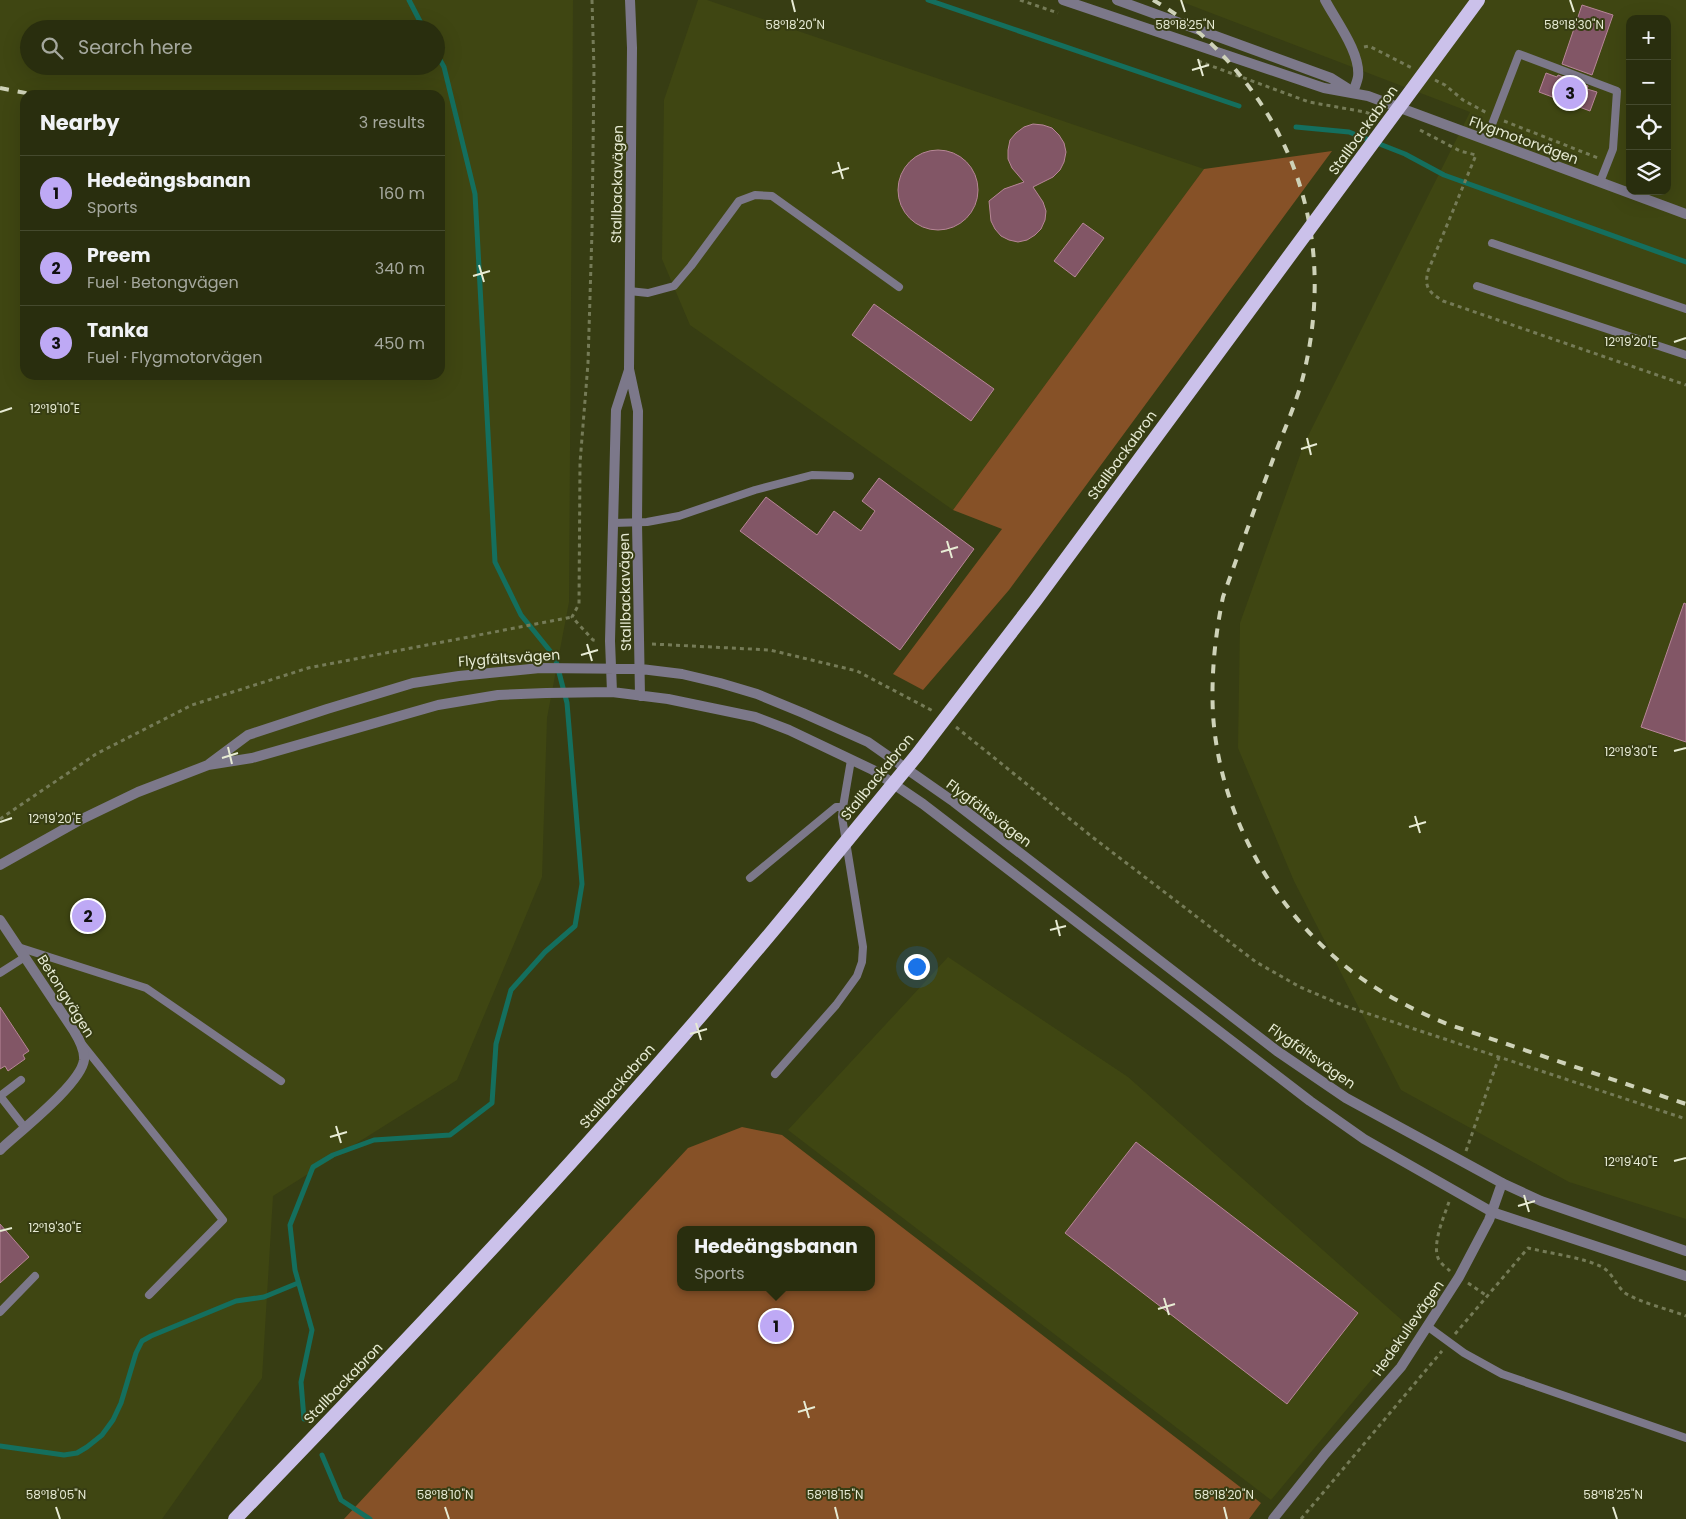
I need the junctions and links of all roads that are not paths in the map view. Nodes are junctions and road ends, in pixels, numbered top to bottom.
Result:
1 (630, 0) edge
2 (1063, 0) edge
3 (1117, 0) edge
4 (1325, 0) edge
5 (1478, 0) edge
6 (1353, 92) junction
7 (1486, 140) junction
8 (1600, 182) junction
9 (1686, 214) edge
10 (1492, 243) dead end
11 (1477, 286) dead end
12 (900, 287) dead end
13 (629, 291) junction
14 (1686, 309) edge
15 (1686, 355) edge
16 (629, 369) junction
17 (850, 476) dead end
18 (613, 522) junction
19 (637, 522) junction
20 (611, 667) junction
21 (641, 669) junction
22 (612, 692) junction
23 (640, 696) junction
24 (851, 760) junction
25 (208, 765) junction
26 (843, 807) junction
27 (0, 865) edge
28 (750, 878) dead end
29 (0, 920) edge
30 (18, 947) junction
31 (25, 957) junction
32 (0, 973) edge
33 (81, 1042) junction
34 (775, 1074) dead end
35 (21, 1080) dead end
36 (280, 1081) dead end
37 (0, 1096) edge
38 (24, 1128) junction
39 (0, 1150) edge
40 (1502, 1183) junction
41 (1492, 1212) junction
42 (1686, 1250) edge
43 (35, 1276) dead end
44 (1686, 1276) edge
45 (150, 1295) dead end
46 (0, 1312) edge
47 (1427, 1326) junction
48 (1686, 1438) edge
49 (235, 1519) edge
50 (1273, 1519) edge

1 - 13 street, Stallbackavägen
2 - 6 street, Flygmotorvägen
3 - 6 street, Flygmotorvägen
4 - 6 street
5 - 49 highway, Stallbackabron, bridge
6 - 7 street, Flygmotorvägen
7 - 8 street, Flygmotorvägen
7 - 8 lane
8 - 9 street, Flygmotorvägen
10 - 14 lane
11 - 15 lane
12 - 13 lane
13 - 16 street, Stallbackavägen
16 - 18 street, Stallbackavägen
16 - 19 street, Stallbackavägen
17 - 19 lane
18 - 19 lane
18 - 20 street, Stallbackavägen
19 - 21 street, Stallbackavägen
20 - 21 street, Flygfältsvägen
20 - 22 street, Stallbackavägen
20 - 25 street, Flygfältsvägen
21 - 23 street, Stallbackavägen
21 - 40 street, Flygfältsvägen
22 - 23 street, Flygfältsvägen
22 - 25 street, Flygfältsvägen
23 - 24 street, Flygfältsvägen
24 - 26 lane
24 - 41 street, Flygfältsvägen
25 - 27 street, Flygfältsvägen
26 - 28 lane
26 - 34 lane
29 - 30 street, Betongvägen
30 - 31 street, Betongvägen
30 - 36 lane
31 - 32 lane
31 - 33 street, Betongvägen
33 - 38 street, Betongvägen
33 - 45 lane
35 - 37 lane
37 - 38 lane
38 - 39 street, Betongvägen
40 - 41 street, Hedekullevägen
40 - 42 street, Flygfältsvägen
41 - 44 street, Flygfältsvägen
41 - 47 street, Hedekullevägen
43 - 46 lane
47 - 48 lane
47 - 50 street, Hedekullevägen

